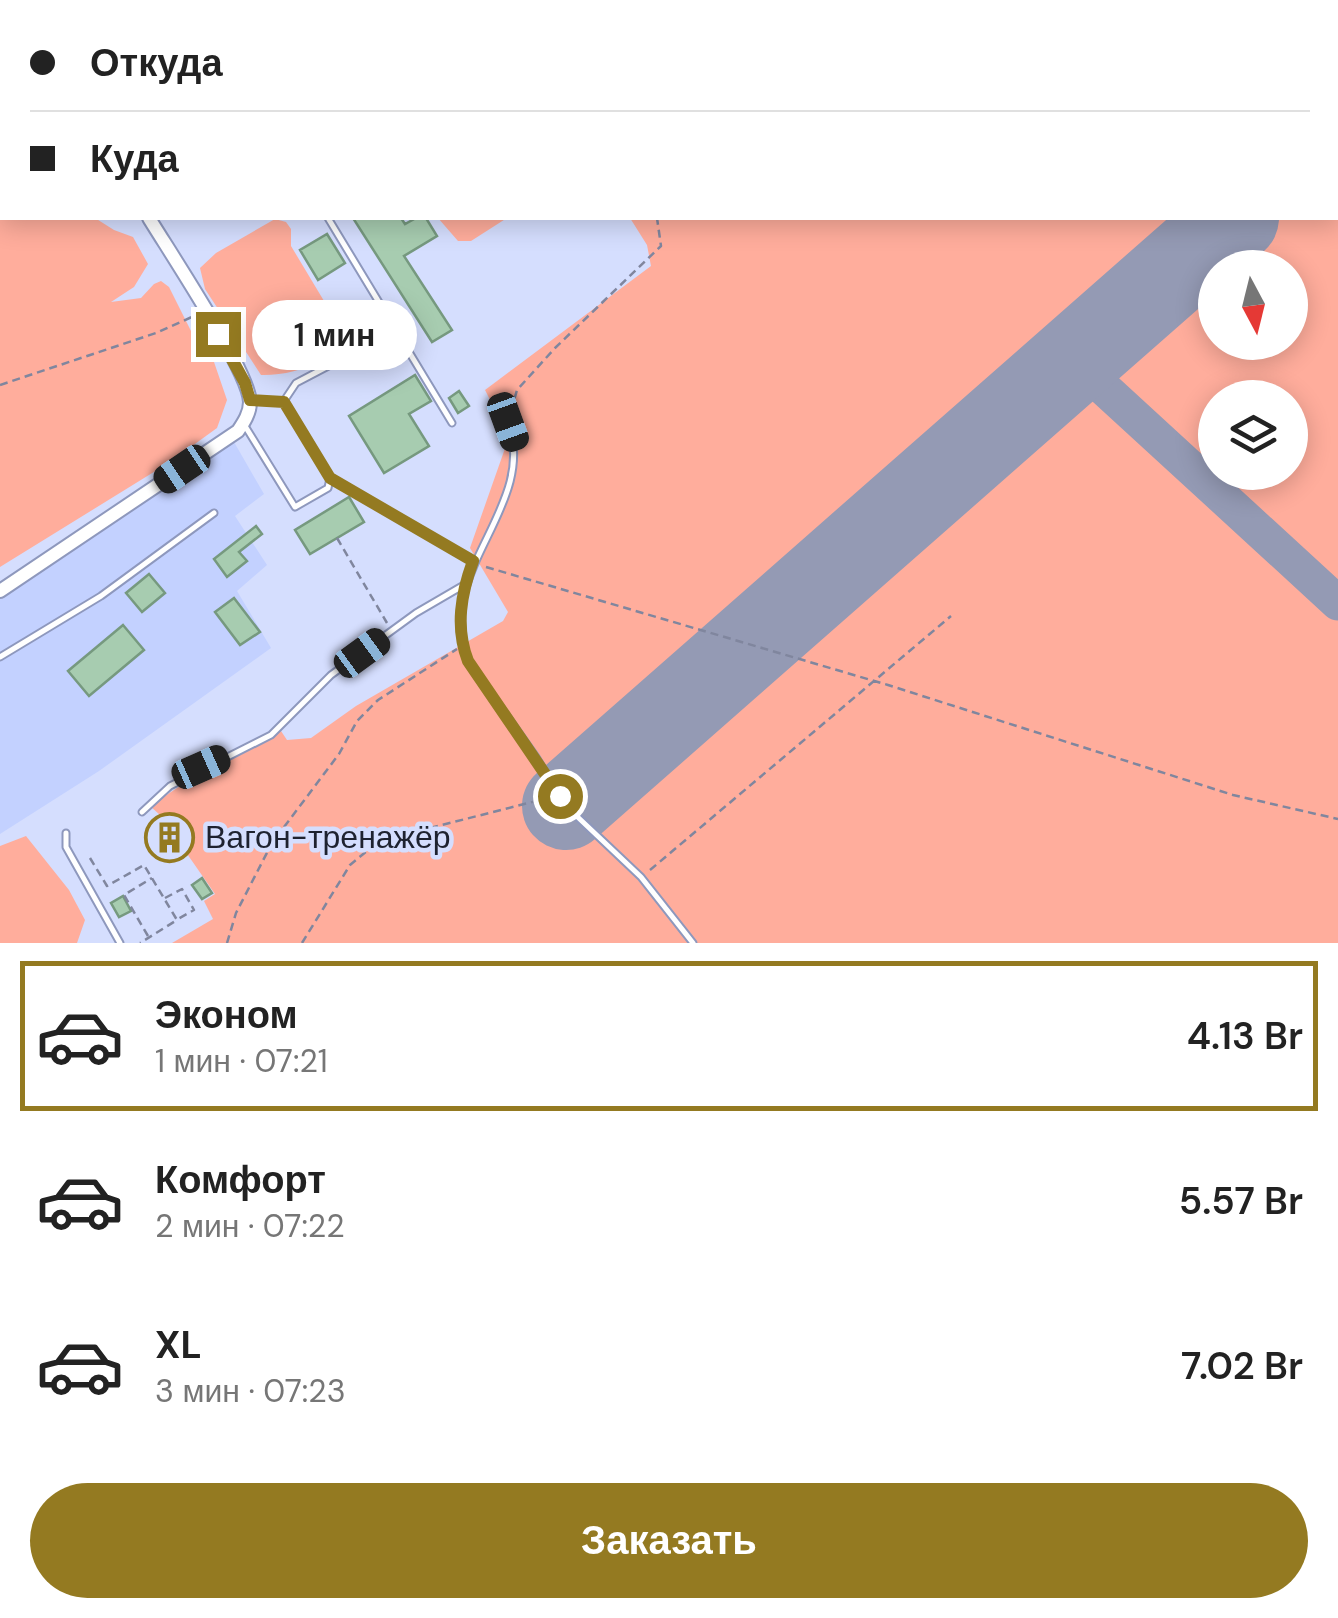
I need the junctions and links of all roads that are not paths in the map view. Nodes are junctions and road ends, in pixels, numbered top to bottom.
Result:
1 (150, 220) edge
2 (329, 220) edge
3 (397, 330) junction
4 (250, 400) junction
5 (284, 402) junction
6 (243, 422) junction
7 (508, 422) road end
8 (452, 423) dead end
9 (330, 478) junction
10 (214, 513) dead end
11 (473, 561) junction
12 (465, 584) junction
13 (0, 592) edge
14 (0, 657) edge
15 (142, 812) dead end
16 (66, 833) dead end
17 (120, 943) edge
18 (693, 943) edge

1 - 4 street
2 - 3 lane
3 - 5 lane
3 - 8 lane
4 - 5 lane
4 - 6 street
5 - 9 lane
6 - 9 lane
6 - 13 street
7 - 11 lane
9 - 11 lane
10 - 14 lane
11 - 12 lane
12 - 15 lane
12 - 18 lane
16 - 17 lane

